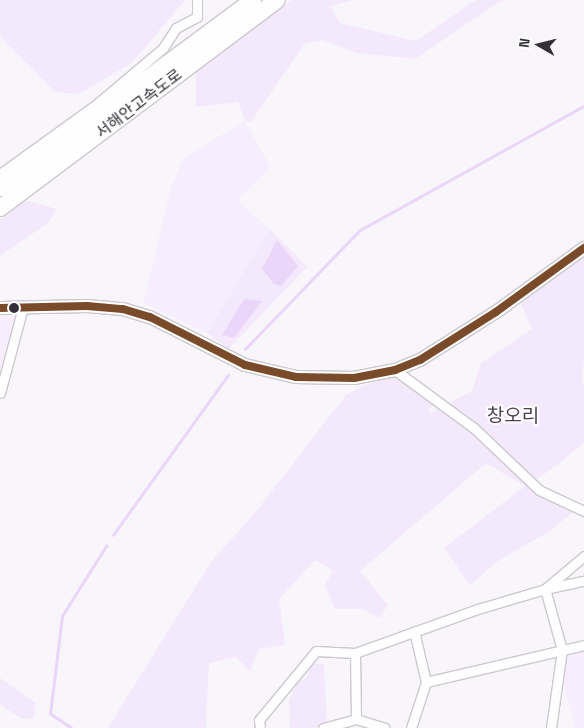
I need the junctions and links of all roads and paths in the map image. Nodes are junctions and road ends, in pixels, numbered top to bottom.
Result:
1 (197, 0) edge
2 (253, 0) edge
3 (277, 0) edge
4 (0, 174) edge
5 (0, 188) edge
6 (0, 208) edge
7 (584, 248) edge
8 (23, 307) junction
9 (0, 308) edge
10 (396, 370) junction
11 (0, 393) edge
12 (584, 511) edge
13 (584, 556) edge
14 (584, 581) edge
15 (545, 589) junction
16 (414, 631) junction
17 (584, 645) edge
18 (562, 650) junction
19 (355, 653) junction
20 (426, 682) junction
21 (356, 719) junction
22 (260, 728) edge
23 (323, 728) edge
24 (384, 728) edge
25 (411, 728) edge
26 (550, 728) edge

1 - 4 street
2 - 5 highway, 서해안고속도로
3 - 6 highway, 서해안고속도로
7 - 10 main road
8 - 9 main road
8 - 10 main road
8 - 11 street
10 - 12 street
13 - 15 street
14 - 15 street
15 - 16 street
15 - 18 street
16 - 19 street
16 - 20 street
17 - 18 street
18 - 20 street
18 - 26 street
19 - 21 street
19 - 22 street
20 - 25 street
21 - 23 street
21 - 24 street

